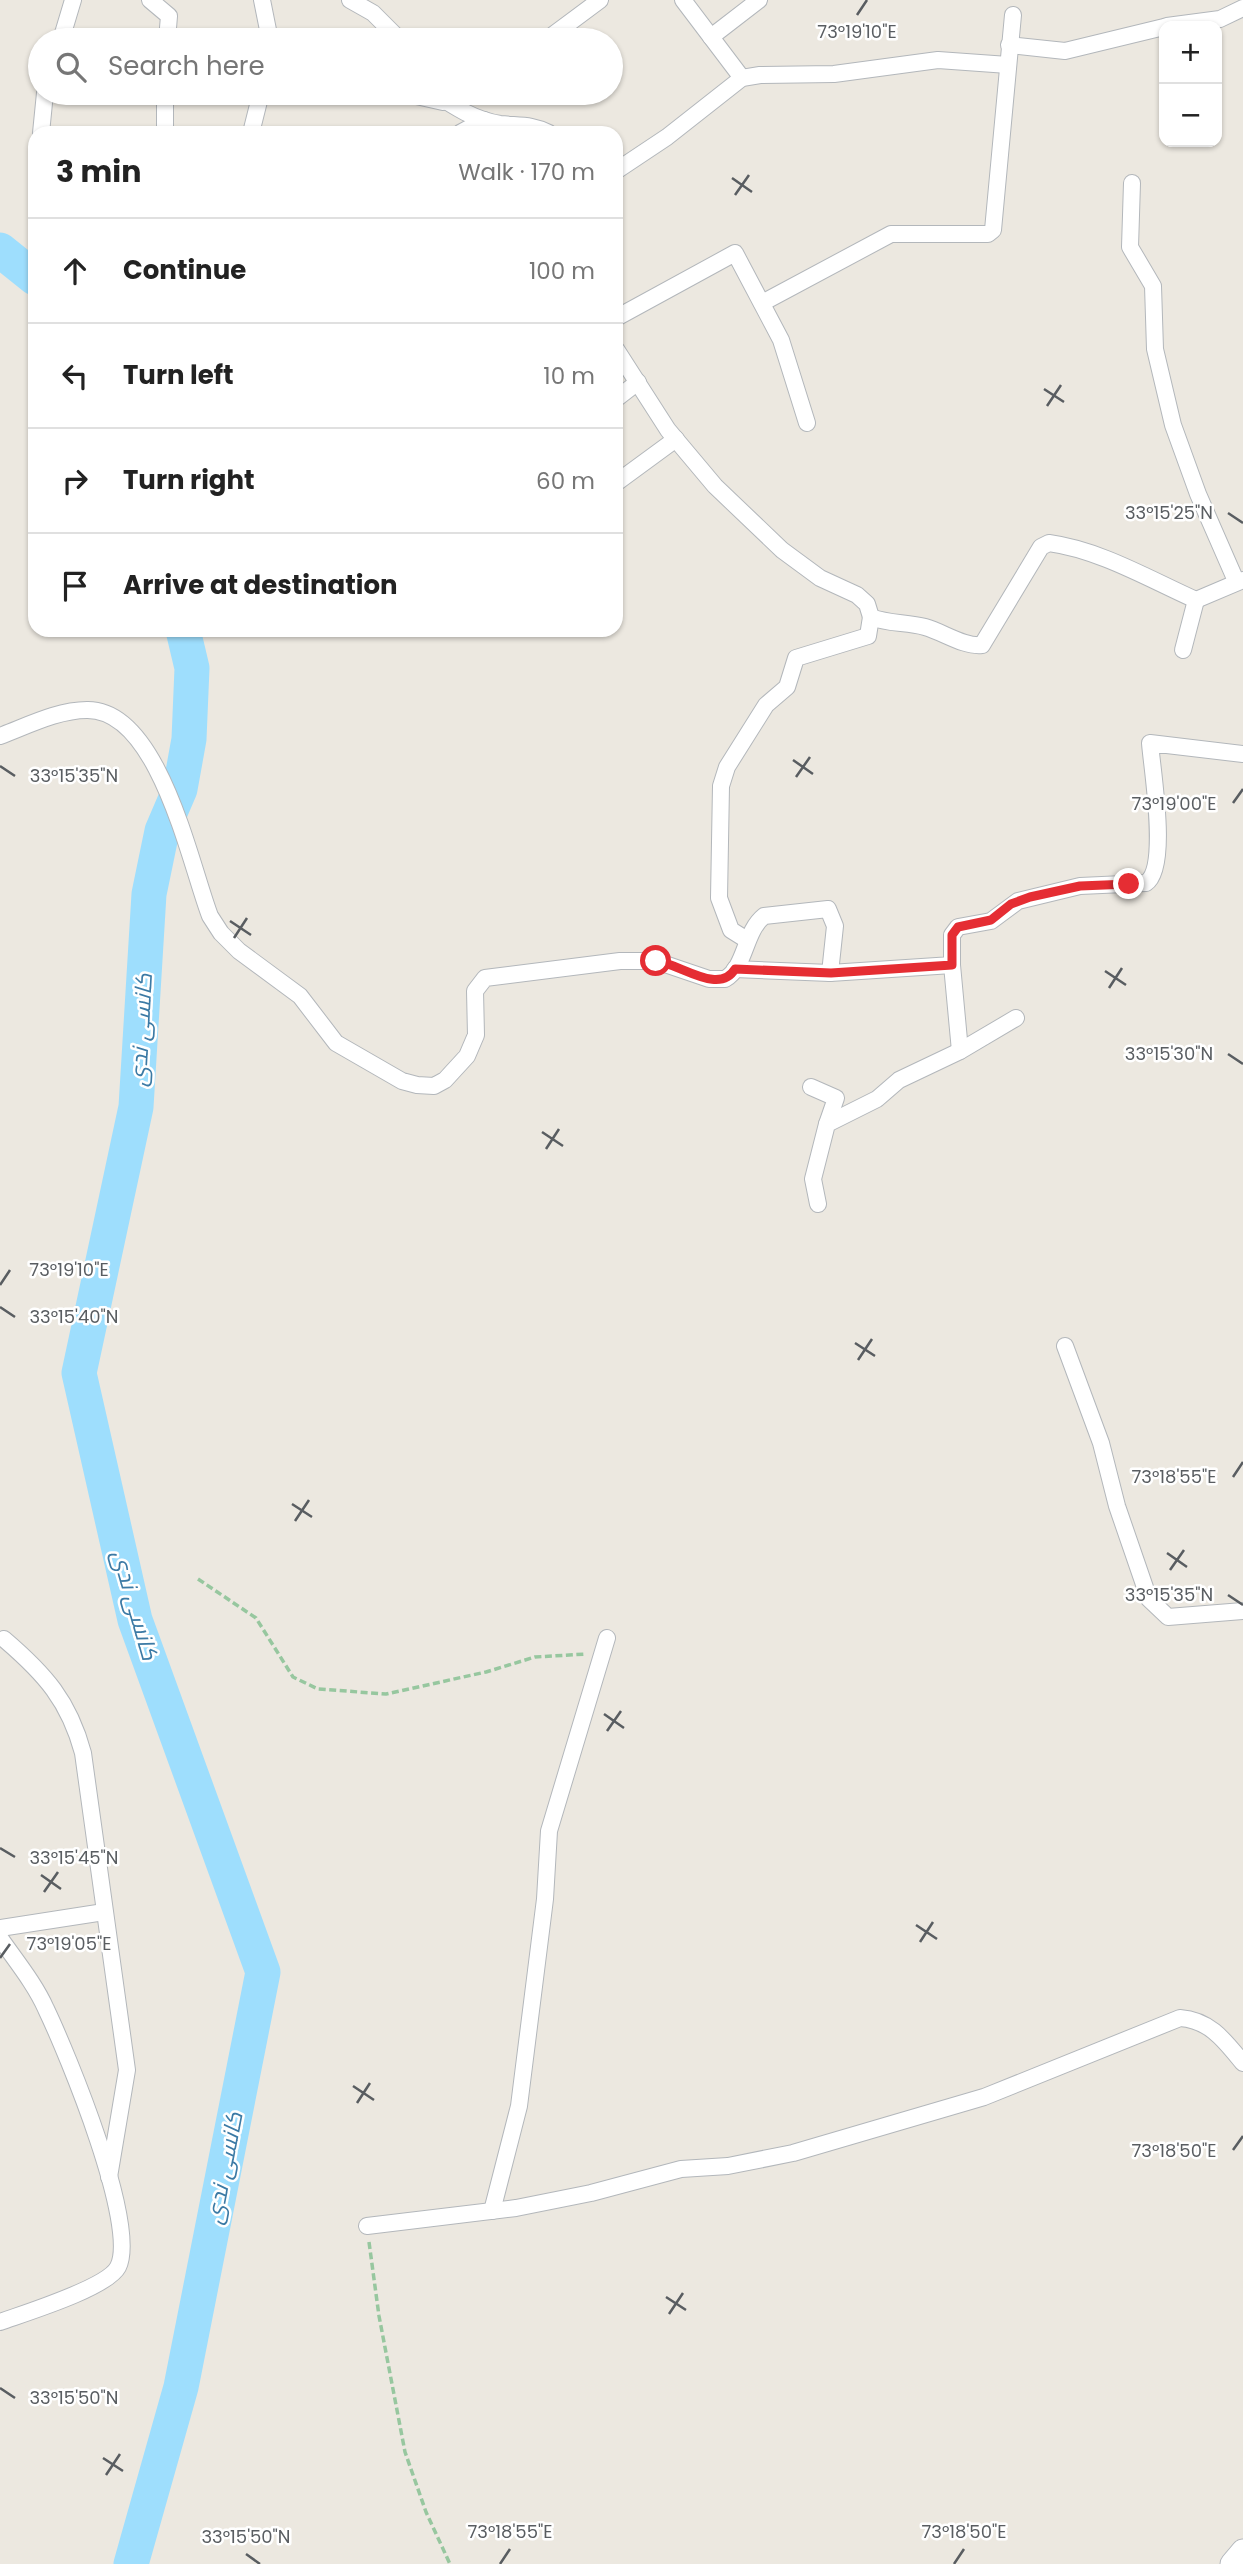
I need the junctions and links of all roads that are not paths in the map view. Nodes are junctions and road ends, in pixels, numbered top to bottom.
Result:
1 (73, 0) edge
2 (150, 0) edge
3 (262, 0) edge
4 (350, 0) edge
5 (600, 0) edge
6 (683, 0) edge
7 (759, 0) edge
8 (374, 7) edge
9 (1243, 8) edge
10 (1013, 15) dead end
11 (1206, 21) edge
12 (65, 28) edge
13 (168, 28) edge
14 (268, 28) edge
15 (391, 28) edge
16 (563, 28) edge
17 (1159, 29) edge
18 (712, 37) junction
19 (1009, 45) junction
20 (1008, 65) junction
21 (742, 78) junction
22 (44, 105) edge
23 (165, 105) edge
24 (258, 105) edge
25 (453, 105) edge
26 (484, 120) junction
27 (42, 126) edge
28 (165, 126) edge
29 (253, 126) edge
30 (473, 126) edge
31 (531, 126) edge
32 (623, 166) edge
33 (1132, 183) dead end
34 (762, 303) junction
35 (623, 314) edge
36 (623, 360) edge
37 (638, 382) junction
38 (623, 394) edge
39 (807, 423) dead end
40 (676, 439) junction
41 (623, 478) edge
42 (1239, 581) edge
43 (1196, 600) junction
44 (871, 617) junction
45 (1183, 650) dead end
46 (0, 736) edge
47 (1243, 754) edge
48 (747, 940) junction
49 (952, 965) junction
50 (735, 969) junction
51 (831, 973) junction
52 (1016, 1018) dead end
53 (960, 1051) junction
54 (811, 1087) dead end
55 (827, 1124) junction
56 (818, 1204) dead end
57 (1065, 1346) dead end
58 (1243, 1611) edge
59 (4, 1639) dead end
60 (605, 1646) road end
61 (104, 1912) junction
62 (0, 1928) edge
63 (0, 1938) edge
64 (1243, 2063) edge
65 (109, 2177) junction
66 (492, 2211) junction
67 (367, 2226) road end
68 (0, 2322) edge
69 (1243, 2551) edge
70 (1232, 2564) edge

1 - 12 street
2 - 13 street
3 - 14 street
4 - 8 street
5 - 16 street
6 - 18 street
7 - 18 street
8 - 15 street
9 - 11 street
10 - 19 street
17 - 19 street
18 - 21 street
19 - 20 street
20 - 21 street
20 - 34 street
21 - 32 street
22 - 27 street
23 - 28 street
24 - 29 street
25 - 26 street
26 - 30 street
26 - 31 street
33 - 42 street
34 - 35 street
34 - 39 street
36 - 37 street
37 - 38 street
37 - 40 street
40 - 41 street
40 - 44 street
42 - 43 street
43 - 44 street
43 - 45 street
44 - 48 street
46 - 50 street
47 - 49 street
48 - 50 street
48 - 51 street
49 - 51 street
49 - 53 street
50 - 51 street
52 - 53 street
53 - 55 street
54 - 55 street
55 - 56 street
57 - 58 street
59 - 61 street
60 - 66 street
61 - 62 street
61 - 65 street
63 - 65 street
64 - 66 street
65 - 68 street
66 - 67 street
69 - 70 main road

